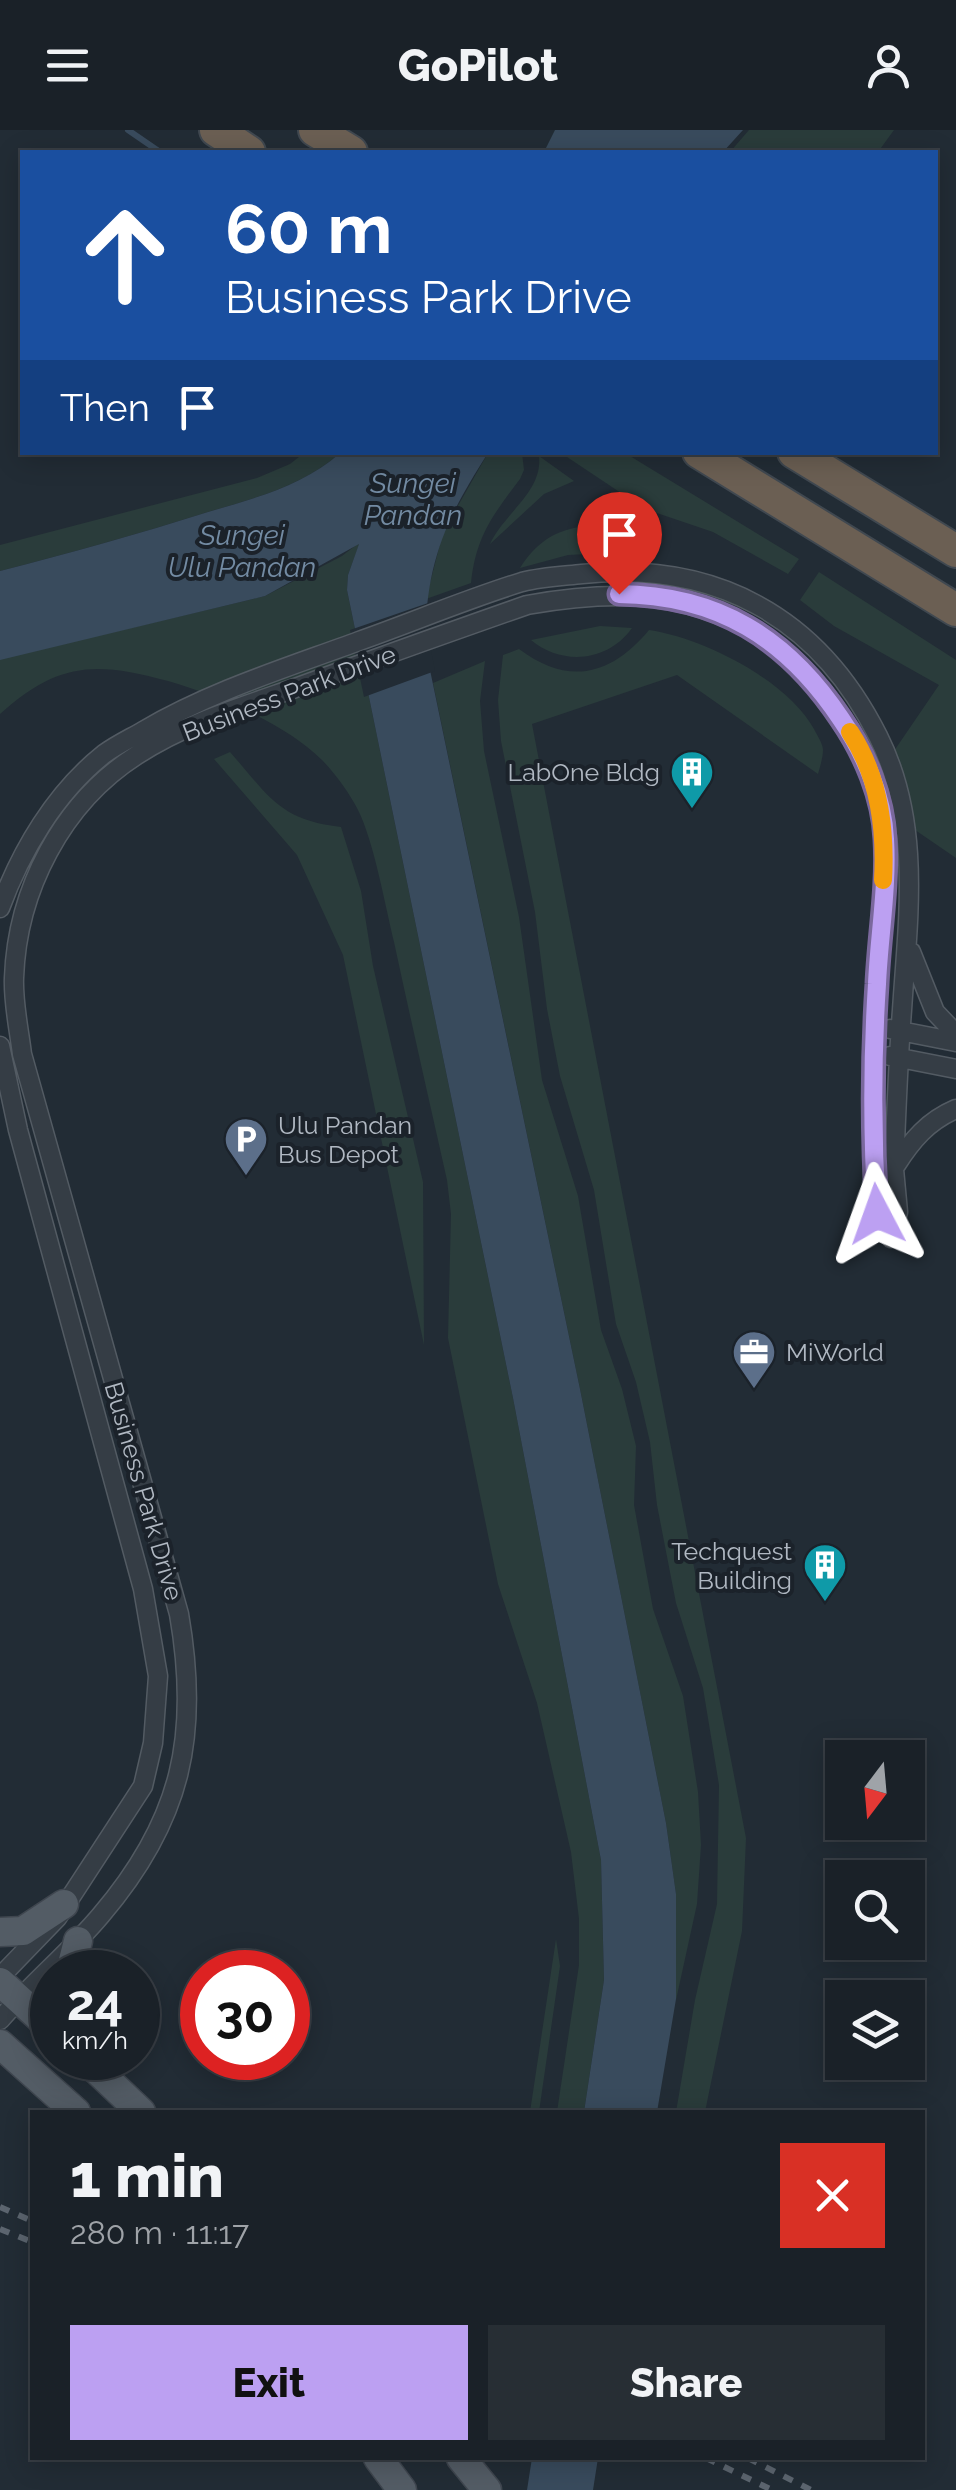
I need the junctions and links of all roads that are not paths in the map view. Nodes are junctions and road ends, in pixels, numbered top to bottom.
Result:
1 (216, 130) edge
2 (315, 130) edge
3 (246, 150) edge
4 (347, 150) edge
5 (705, 455) edge
6 (799, 455) edge
7 (956, 551) edge
8 (948, 607) edge
9 (0, 908) edge
10 (906, 937) junction
11 (875, 1025) junction
12 (901, 1032) junction
13 (956, 1034) edge
14 (956, 1042) edge
15 (0, 1046) edge
16 (875, 1052) junction
17 (899, 1058) junction
18 (956, 1068) edge
19 (956, 1109) edge
20 (894, 1168) junction
21 (64, 1904) junction
22 (0, 1932) edge
23 (78, 1941) junction
24 (76, 1950) edge
25 (4, 1994) edge
26 (30, 2013) edge
27 (0, 2044) edge
28 (30, 2070) edge
29 (0, 2072) edge
30 (30, 2074) edge
31 (41, 2080) edge
32 (107, 2080) edge
33 (74, 2110) edge
34 (139, 2110) edge
35 (380, 2460) edge
36 (463, 2460) edge
37 (402, 2490) edge
38 (487, 2490) edge

1 - 3 highway
2 - 4 highway
5 - 8 highway
6 - 7 highway
9 - 10 street, Business Park Drive
10 - 12 street, Business Park Drive
10 - 13 street
11 - 12 street
11 - 16 street, Business Park Drive
11 - 23 street, Business Park Drive
12 - 14 street
12 - 17 street, Business Park Drive
15 - 21 street, Business Park Drive
16 - 17 street
16 - 20 street, Business Park Drive
17 - 18 street
17 - 20 street, Business Park Drive
19 - 20 street
21 - 22 main road
21 - 25 street, Business Park Drive
23 - 24 main road
23 - 25 street, Business Park Drive
25 - 26 main road
27 - 28 main road
29 - 30 main road
31 - 33 main road
32 - 34 main road
35 - 37 main road
36 - 38 main road

